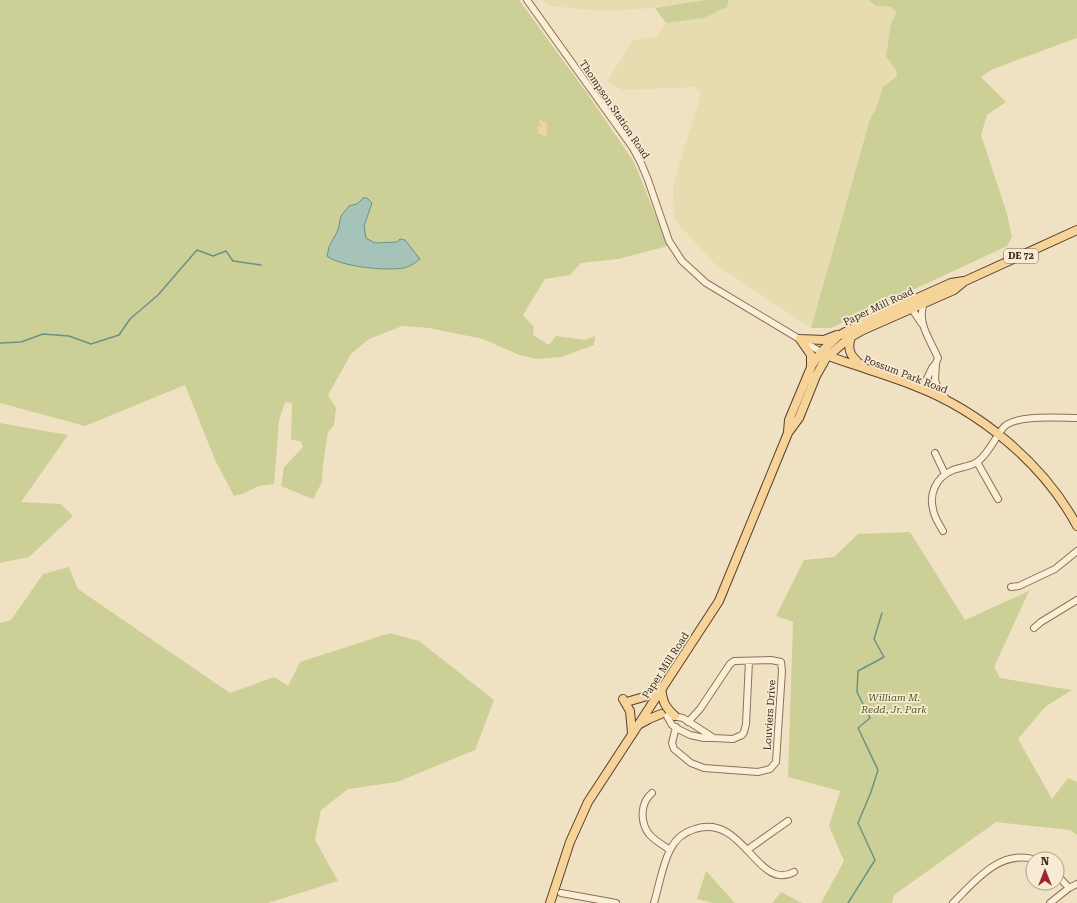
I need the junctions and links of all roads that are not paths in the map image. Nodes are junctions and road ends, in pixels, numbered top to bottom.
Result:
1 (527, 0) edge
2 (1077, 230) edge
3 (965, 281) junction
4 (932, 292) junction
5 (924, 303) junction
6 (912, 309) junction
7 (923, 325) junction
8 (851, 333) junction
9 (800, 339) junction
10 (820, 352) junction
11 (828, 356) junction
12 (936, 363) junction
13 (811, 368) junction
14 (865, 369) junction
15 (922, 389) junction
16 (946, 399) junction
17 (1077, 418) edge
18 (788, 433) junction
19 (999, 434) junction
20 (935, 452) dead end
21 (977, 462) junction
22 (945, 474) junction
23 (998, 499) dead end
24 (1077, 526) edge
25 (943, 531) dead end
26 (1077, 551) edge
27 (1010, 587) dead end
28 (1077, 600) edge
29 (1034, 628) dead end
30 (749, 661) junction
31 (662, 687) junction
32 (648, 708) junction
33 (668, 715) junction
34 (688, 722) junction
35 (676, 727) junction
36 (633, 732) junction
37 (714, 738) junction
38 (652, 793) dead end
39 (788, 821) dead end
40 (670, 850) junction
41 (747, 850) junction
42 (1025, 858) edge
43 (794, 872) dead end
44 (1065, 884) edge
45 (1077, 884) edge
46 (1068, 888) junction
47 (561, 893) dead end
48 (596, 901) edge
49 (550, 903) edge
50 (616, 903) edge
51 (654, 903) edge
52 (953, 903) edge
53 (1050, 903) edge

1 - 9 street, Thompson Station Road
2 - 3 main road, Paper Mill Road / DE 72
3 - 4 main road, Paper Mill Road / DE 72
3 - 5 main road, Paper Mill Road / DE 72
4 - 6 main road
4 - 8 main road, Paper Mill Road / DE 72
5 - 6 main road, Paper Mill Road / DE 72
5 - 7 street
6 - 7 street
6 - 8 main road, Paper Mill Road / DE 72
7 - 12 street
8 - 9 main road
8 - 10 main road, Paper Mill Road / DE 72
8 - 11 main road, Paper Mill Road / DE 72
8 - 14 main road
9 - 10 street, Thompson Station Road
9 - 13 main road
10 - 11 main road, Possum Park Road
10 - 13 main road, Paper Mill Road
11 - 14 main road, Possum Park Road
11 - 18 main road, Paper Mill Road
12 - 15 street
12 - 16 street
13 - 18 main road, Paper Mill Road
14 - 15 main road, Possum Park Road
15 - 16 main road, Possum Park Road
16 - 19 main road, Possum Park Road
17 - 19 street
18 - 31 main road, Paper Mill Road
19 - 21 street
19 - 24 main road, Possum Park Road
20 - 22 street
21 - 22 street
21 - 23 street
22 - 25 street
26 - 27 street
28 - 29 street
30 - 34 street, Louviers Drive
30 - 35 street, Louviers Drive
30 - 37 street
31 - 32 main road, Paper Mill Road
31 - 33 main road
31 - 36 main road
32 - 33 street
32 - 36 main road, Paper Mill Road
33 - 34 street
33 - 35 street
33 - 36 main road
34 - 37 street
35 - 37 street
36 - 49 main road, Paper Mill Road
38 - 40 street
39 - 41 street
40 - 41 street
40 - 51 street
41 - 43 street
42 - 52 street
44 - 46 street
45 - 46 street
46 - 53 street
47 - 48 street
48 - 50 street

